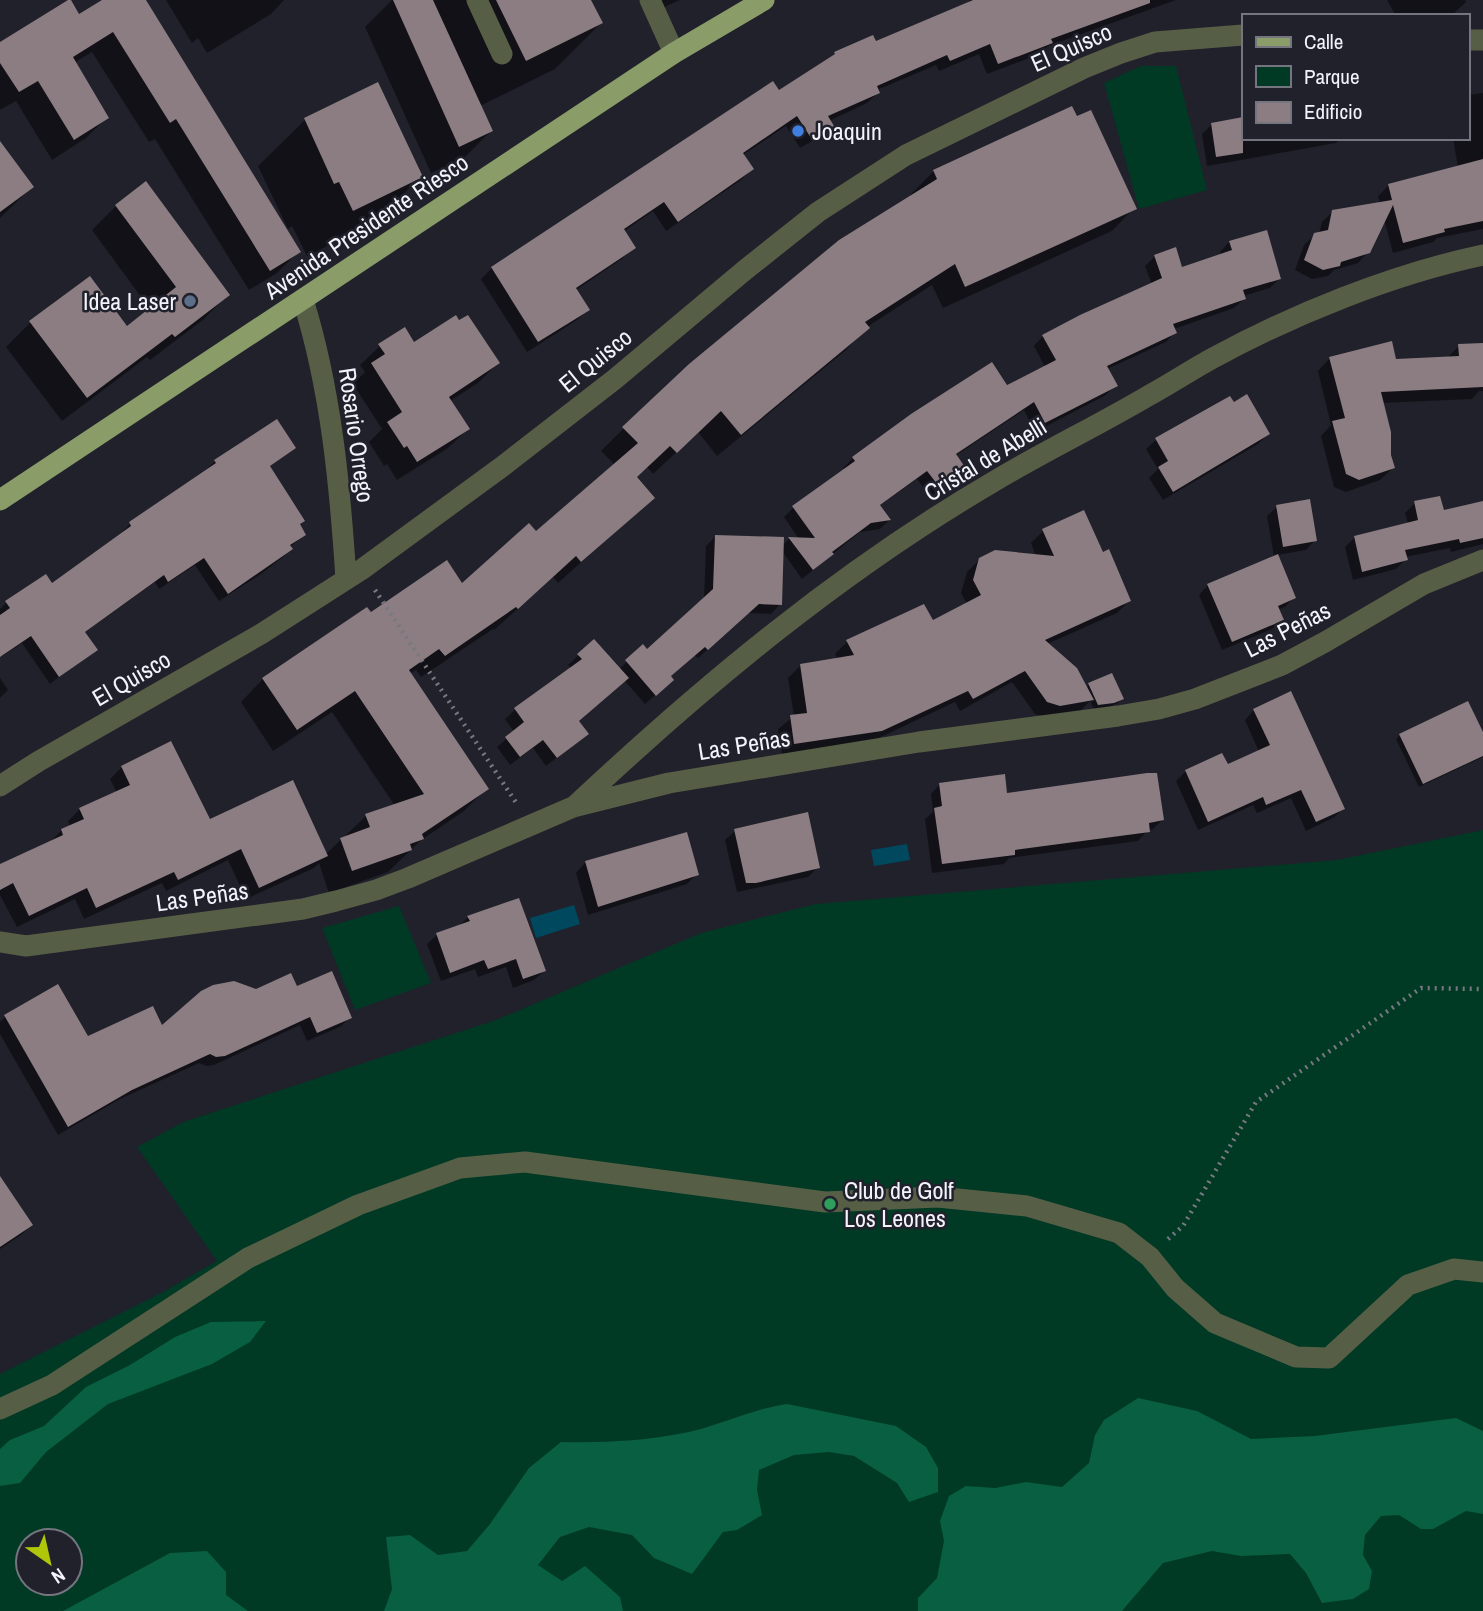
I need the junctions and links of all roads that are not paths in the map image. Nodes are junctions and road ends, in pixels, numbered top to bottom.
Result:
1 (477, 0) edge
2 (650, 0) edge
3 (764, 0) edge
4 (1242, 35) edge
5 (674, 53) junction
6 (502, 54) dead end
7 (1483, 255) edge
8 (303, 300) junction
9 (0, 500) edge
10 (1483, 560) edge
11 (354, 574) junction
12 (0, 786) edge
13 (573, 807) junction
14 (0, 942) edge
15 (1483, 1272) edge
16 (0, 1409) edge

1 - 6 street
2 - 5 street
3 - 5 main road, Avenida Presidente Riesco
4 - 11 street, El Quisco
5 - 8 main road, Avenida Presidente Riesco
7 - 13 street, Cristal de Abelli
8 - 9 main road, Avenida Presidente Riesco
8 - 11 street, Rosario Orrego
10 - 13 street, Las Peñas
11 - 12 street, El Quisco
13 - 14 street, Las Peñas
15 - 16 street

